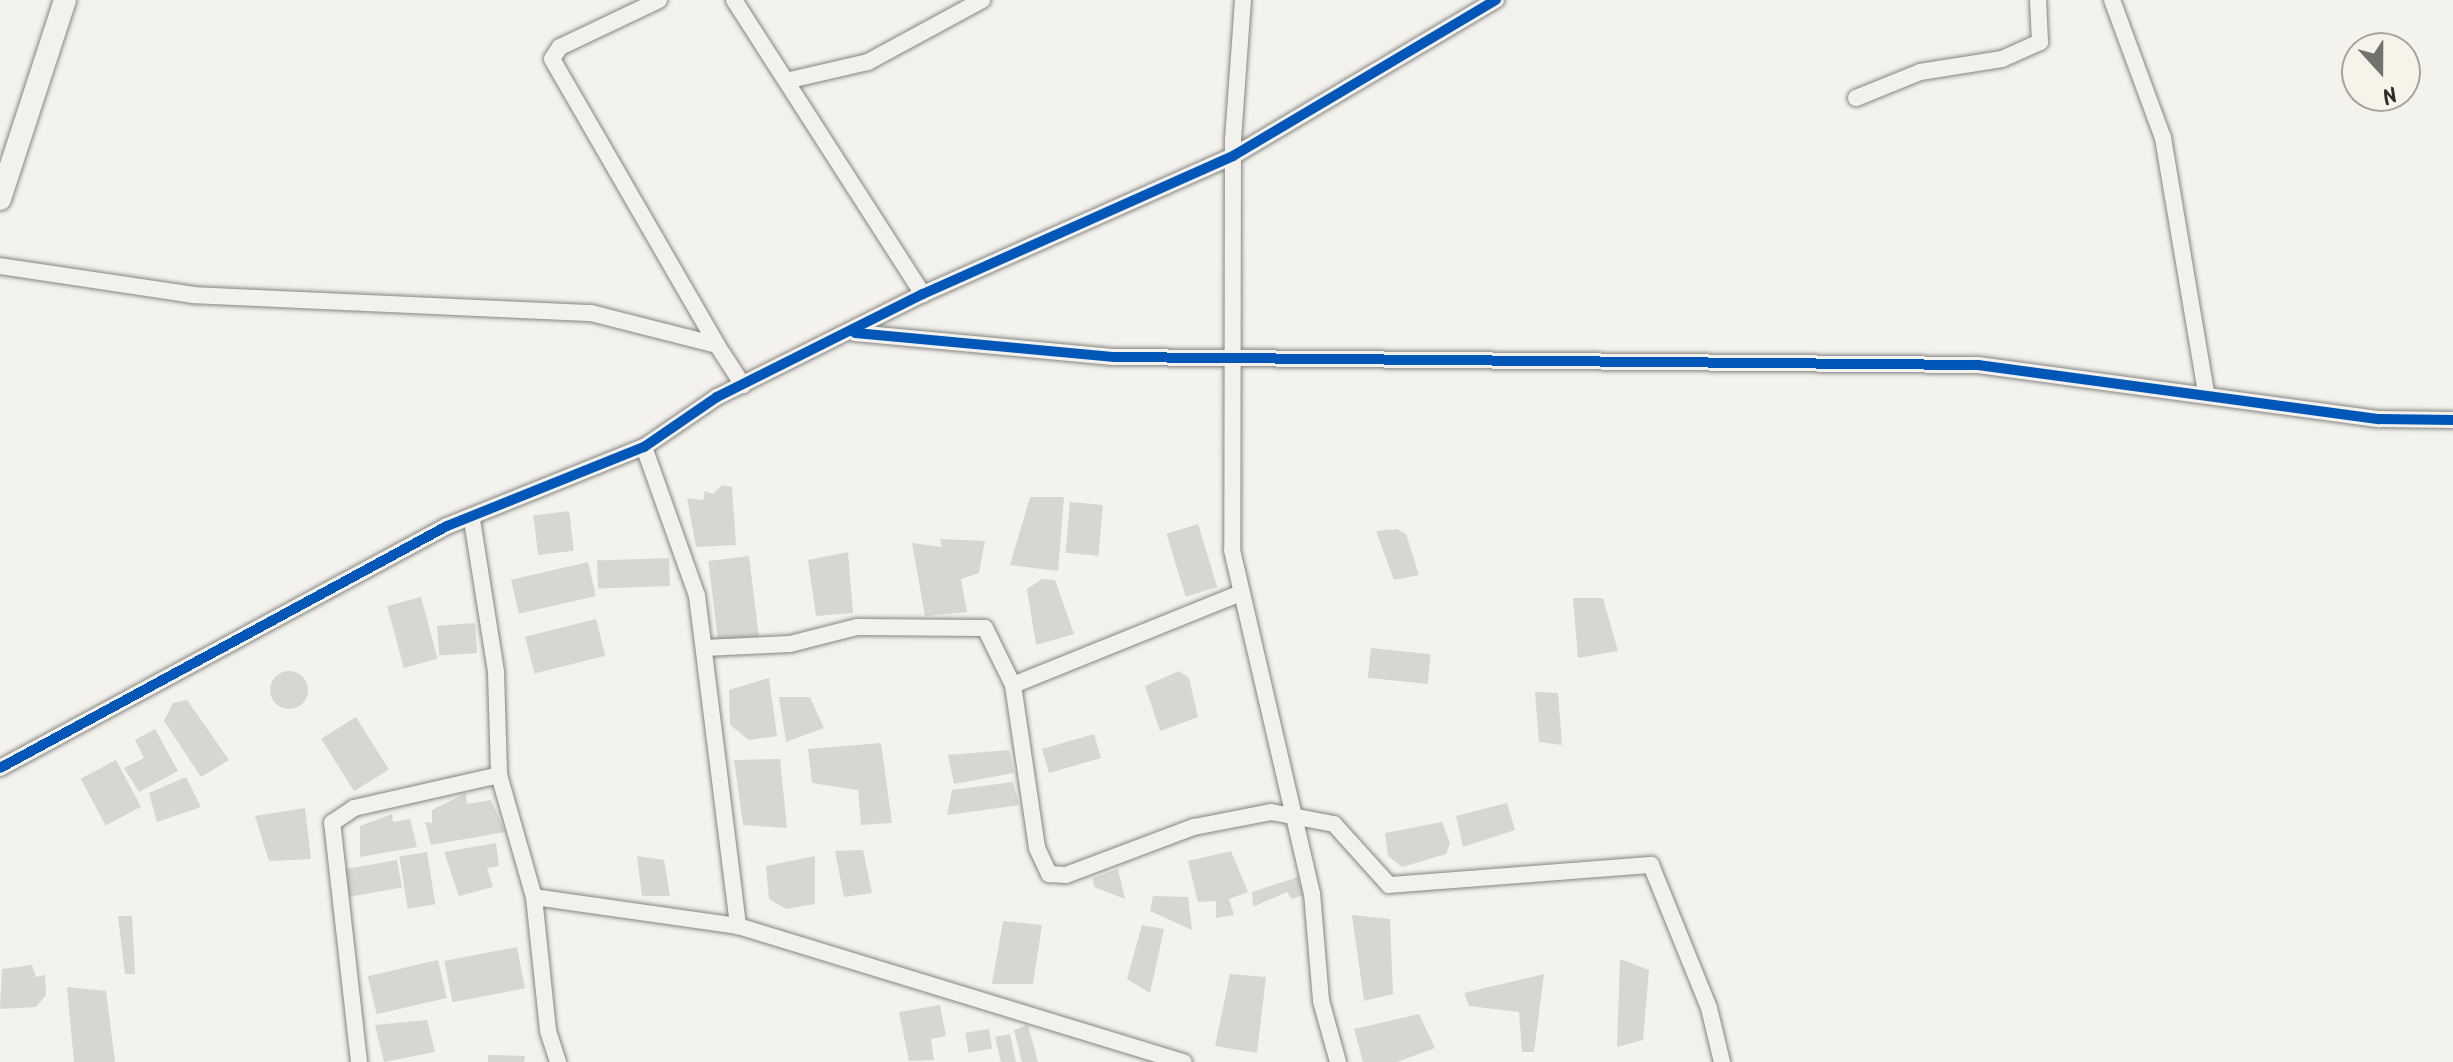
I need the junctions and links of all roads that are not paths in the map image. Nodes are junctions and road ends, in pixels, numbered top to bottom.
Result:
1 (65, 0) edge
2 (659, 0) edge
3 (734, 0) edge
4 (982, 0) edge
5 (1243, 0) edge
6 (1496, 0) edge
7 (2038, 0) edge
8 (2112, 0) edge
9 (790, 80) junction
10 (1856, 98) dead end
11 (1233, 156) junction
12 (0, 199) edge
13 (0, 266) edge
14 (923, 294) junction
15 (855, 333) junction
16 (717, 345) junction
17 (1229, 359) junction
18 (743, 385) junction
19 (2206, 392) junction
20 (2453, 420) edge
21 (644, 447) junction
22 (472, 520) junction
23 (1241, 593) junction
24 (704, 648) junction
25 (1013, 685) junction
26 (0, 768) edge
27 (499, 775) junction
28 (1294, 821) junction
29 (534, 897) junction
30 (738, 926) junction
31 (359, 1062) edge
32 (558, 1062) edge
33 (1184, 1062) edge
34 (1338, 1062) edge
35 (1722, 1062) edge

1 - 12 street
2 - 16 street
3 - 9 street
4 - 9 street
5 - 11 street
6 - 11 street
7 - 10 street
8 - 19 street
9 - 14 street
11 - 14 street
11 - 17 street
13 - 16 street
14 - 15 street
15 - 17 street
15 - 18 street
16 - 18 street
17 - 19 street
17 - 23 street
18 - 21 street
19 - 20 street
21 - 22 street
21 - 24 street
22 - 26 street
22 - 27 street
23 - 25 street
23 - 28 street
24 - 25 street
24 - 30 street
25 - 28 street
27 - 29 street
27 - 31 street
28 - 34 street
28 - 35 street
29 - 30 street
29 - 32 street
30 - 33 street

